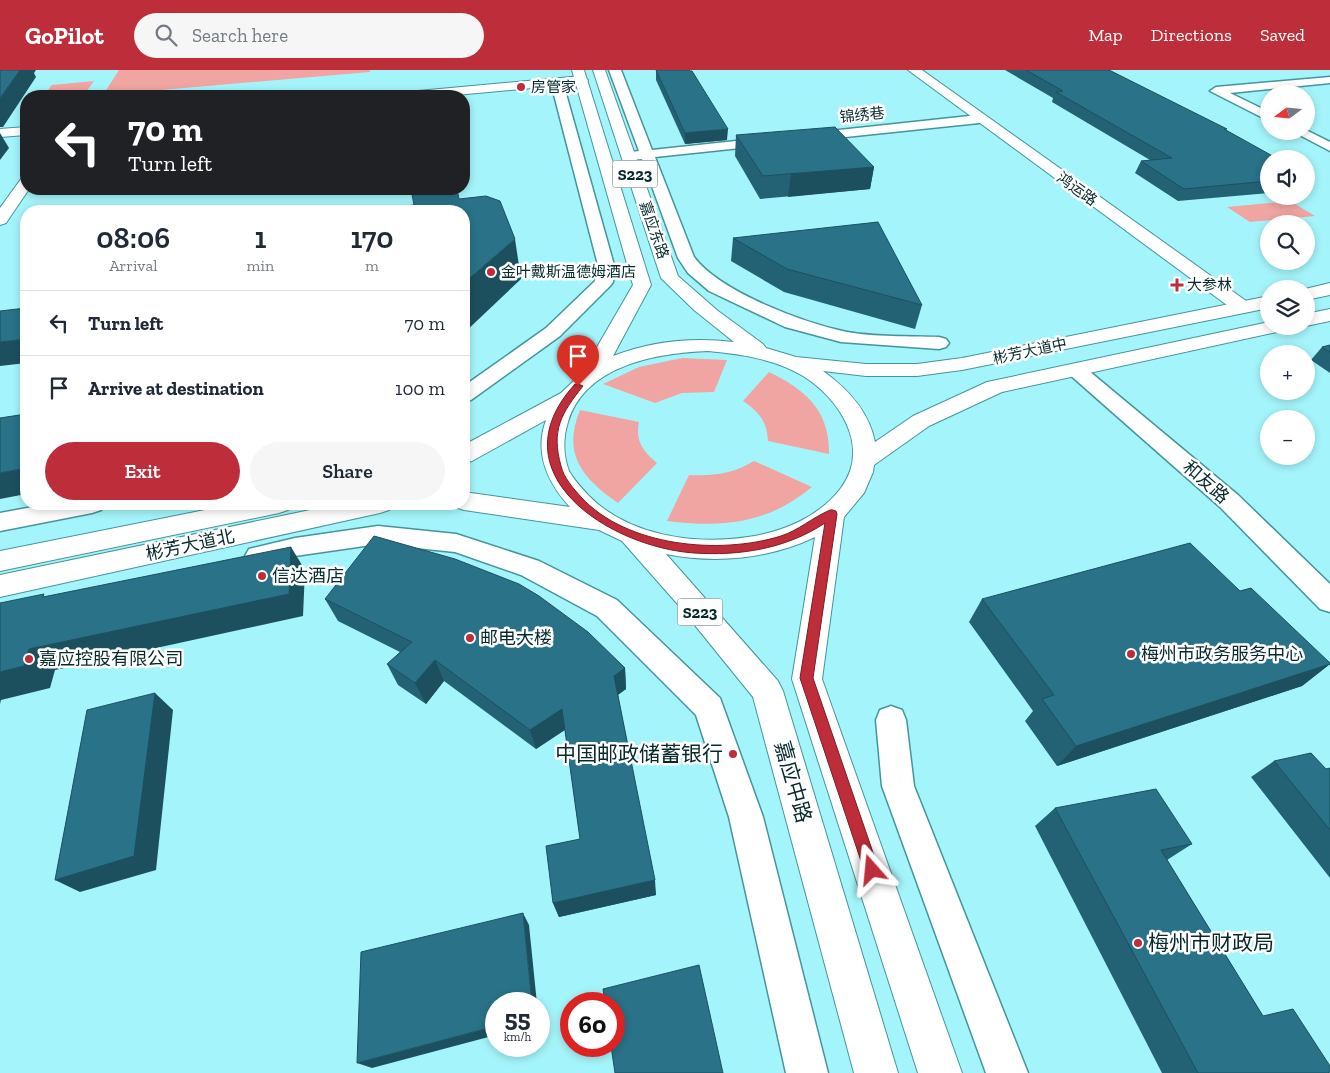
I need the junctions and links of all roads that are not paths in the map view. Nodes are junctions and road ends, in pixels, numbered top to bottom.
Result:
1 (599, 70) edge
2 (615, 70) edge
3 (914, 70) edge
4 (580, 75) edge
5 (1330, 80) edge
6 (557, 83) junction
7 (1278, 85) edge
8 (1260, 87) edge
9 (470, 91) edge
10 (1260, 113) edge
11 (979, 119) junction
12 (20, 131) edge
13 (0, 133) edge
14 (1315, 140) edge
15 (1330, 147) edge
16 (647, 154) junction
17 (629, 156) junction
18 (20, 191) edge
19 (0, 220) edge
20 (1330, 289) edge
21 (1315, 292) edge
22 (1260, 304) edge
23 (1242, 307) junction
24 (1330, 315) edge
25 (1315, 318) edge
26 (1260, 330) edge
27 (939, 344) dead end
28 (762, 352) junction
29 (788, 361) junction
30 (1076, 370) junction
31 (591, 376) junction
32 (470, 392) edge
33 (568, 398) junction
34 (470, 451) edge
35 (864, 461) junction
36 (470, 502) edge
37 (61, 510) edge
38 (250, 510) edge
39 (352, 510) edge
40 (832, 514) junction
41 (0, 522) edge
42 (618, 528) junction
43 (0, 561) edge
44 (238, 561) edge
45 (0, 586) edge
46 (1330, 601) edge
47 (890, 720) dead end
48 (808, 1073) edge
49 (876, 1073) edge
50 (940, 1073) edge
51 (1007, 1073) edge

1 - 17 main road, 嘉应东路 / S223
2 - 16 street
3 - 11 main road, 鸿运路
4 - 6 main road
4 - 31 main road, 嘉应东路 / S223
5 - 7 street
6 - 9 main road
6 - 32 street
8 - 10 street
11 - 16 street, 锦绣巷
11 - 23 main road, 鸿运路
12 - 13 main road
14 - 15 street
16 - 17 street, 锦绣巷
16 - 27 street
17 - 28 main road, 嘉应东路 / S223
18 - 19 main road
20 - 21 main road
22 - 23 main road, 彬芳大道中
23 - 29 main road, 彬芳大道中
24 - 25 main road
26 - 30 main road, 彬芳大道中
28 - 29 main road, S223
28 - 31 main road
29 - 35 main road, S223
30 - 35 main road, 彬芳大道中
30 - 46 street, 和友路
31 - 33 main road, S223
33 - 34 main road
33 - 42 main road, S223
35 - 40 main road, S223
36 - 42 main road
37 - 41 street
38 - 43 main road, 彬芳大道北
39 - 45 main road, 彬芳大道北
40 - 42 main road
40 - 50 main road
42 - 49 main road, 嘉应中路 / S223
44 - 48 street
47 - 51 street

